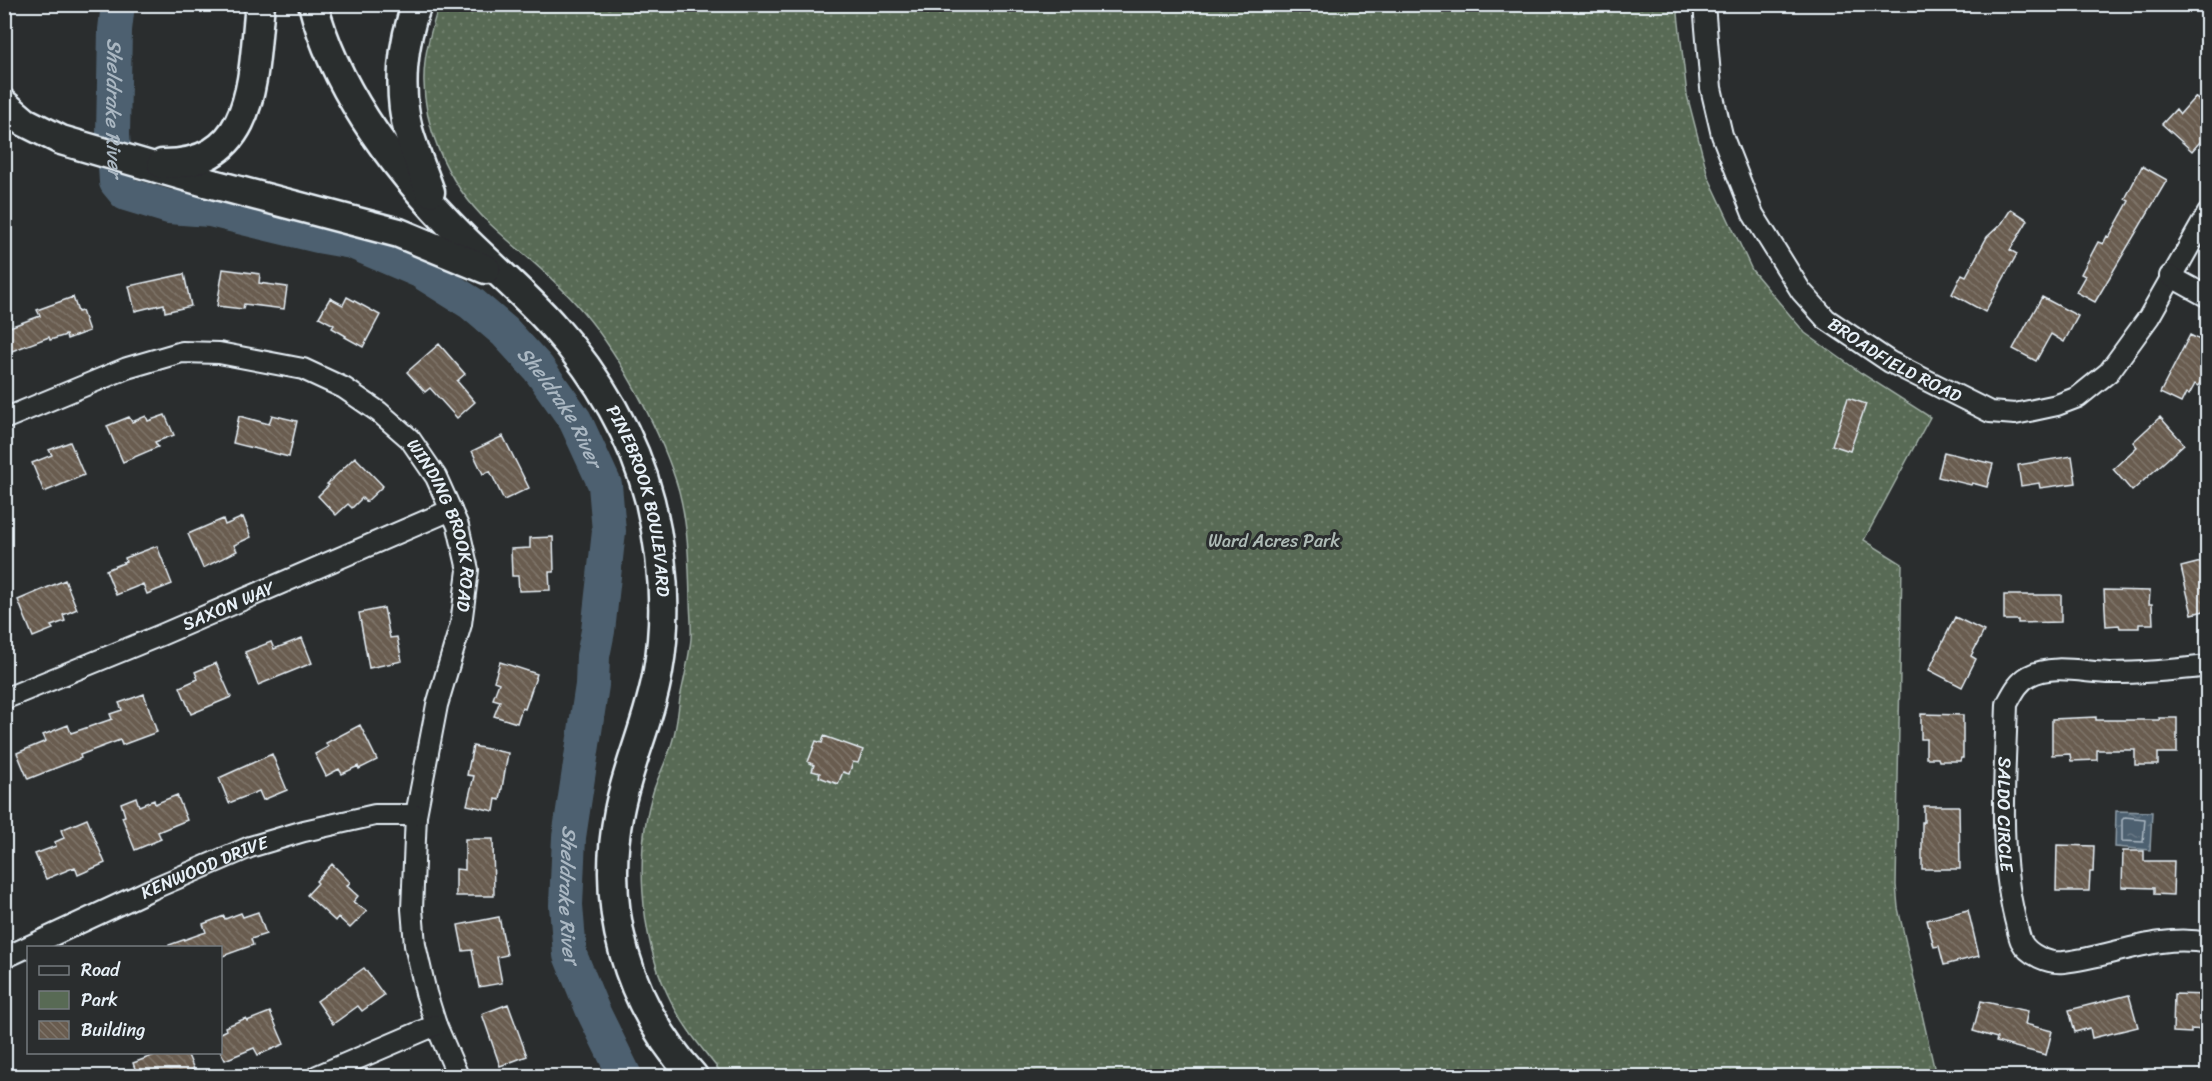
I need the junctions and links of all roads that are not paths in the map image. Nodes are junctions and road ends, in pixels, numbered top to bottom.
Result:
1 (260, 4) edge
2 (313, 4) edge
3 (417, 4) edge
4 (1704, 4) edge
5 (4, 104) edge
6 (147, 164) junction
7 (434, 206) junction
8 (2208, 213) edge
9 (501, 276) junction
10 (2170, 276) junction
11 (2208, 297) edge
12 (4, 419) edge
13 (451, 510) junction
14 (2208, 666) edge
15 (4, 699) edge
16 (416, 814) junction
17 (2208, 943) edge
18 (31, 946) edge
19 (27, 948) edge
20 (4, 958) edge
21 (436, 1025) junction
22 (318, 1077) edge
23 (458, 1077) edge
24 (693, 1077) edge

1 - 6 street
2 - 7 street, PINEBROOK BOULEVARD
3 - 7 street
4 - 10 street, BROADFIELD ROAD
5 - 6 street
6 - 9 street
7 - 9 street, PINEBROOK BOULEVARD
8 - 10 street, BROADFIELD ROAD
9 - 24 street, PINEBROOK BOULEVARD
10 - 11 street
12 - 13 street, WINDING BROOK ROAD
13 - 15 street, SAXON WAY
13 - 16 street, WINDING BROOK ROAD
14 - 17 street, SALDO CIRCLE
16 - 18 street, KENWOOD DRIVE
16 - 21 street, WINDING BROOK ROAD
19 - 20 street, KENWOOD DRIVE
21 - 22 street
21 - 23 street, WINDING BROOK ROAD

